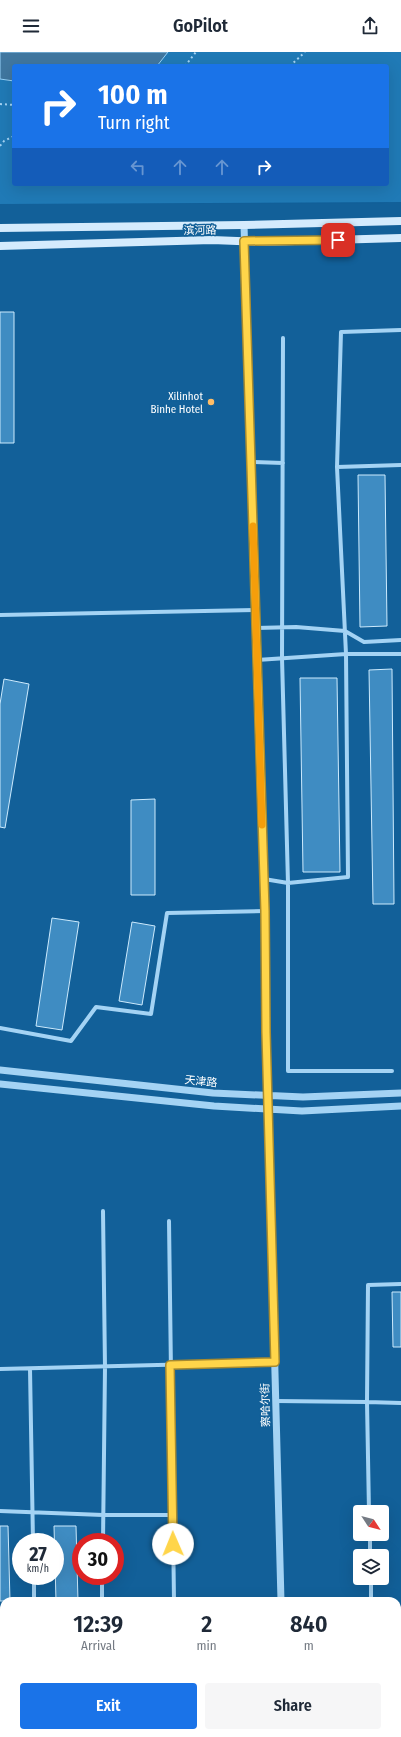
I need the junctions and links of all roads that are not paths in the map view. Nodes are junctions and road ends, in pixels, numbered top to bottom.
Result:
1 (401, 221) edge
2 (244, 225) junction
3 (0, 228) edge
4 (401, 238) edge
5 (244, 241) junction
6 (0, 246) edge
7 (401, 330) edge
8 (283, 338) dead end
9 (251, 462) junction
10 (283, 463) junction
11 (401, 465) edge
12 (337, 467) junction
13 (255, 610) junction
14 (0, 615) edge
15 (283, 627) junction
16 (256, 628) junction
17 (345, 631) junction
18 (401, 640) edge
19 (346, 654) junction
20 (401, 654) edge
21 (282, 658) junction
22 (257, 660) junction
23 (264, 879) junction
24 (288, 883) junction
25 (265, 911) junction
26 (0, 1028) edge
27 (0, 1070) edge
28 (392, 1071) dead end
29 (0, 1084) edge
30 (401, 1094) edge
31 (268, 1096) junction
32 (401, 1106) edge
33 (268, 1109) junction
34 (103, 1211) dead end
35 (169, 1221) dead end
36 (401, 1284) edge
37 (275, 1362) junction
38 (170, 1365) junction
39 (105, 1367) junction
40 (30, 1368) junction
41 (0, 1369) edge
42 (276, 1401) junction
43 (367, 1402) junction
44 (401, 1403) edge
45 (369, 1505) edge
46 (0, 1511) edge
47 (33, 1512) junction
48 (172, 1515) junction
49 (103, 1516) junction
50 (33, 1533) edge
51 (103, 1533) edge
52 (34, 1585) edge
53 (102, 1585) edge
54 (371, 1585) edge
55 (34, 1597) edge
56 (102, 1597) edge
57 (174, 1597) edge
58 (281, 1597) edge
59 (371, 1597) edge

1 - 2 main road, 滨河路
2 - 3 main road, 滨河路
2 - 5 street, 察哈尔街
4 - 5 main road, 滨河路
5 - 6 main road, 滨河路
5 - 9 street, 察哈尔街
7 - 12 street
8 - 10 street
9 - 10 street
9 - 13 street, 察哈尔街
10 - 15 street
11 - 12 street
12 - 17 street
13 - 14 street
13 - 16 street, 察哈尔街
15 - 16 street
15 - 17 street
15 - 21 street
16 - 22 street, 察哈尔街
17 - 18 street
17 - 19 street
19 - 20 street
19 - 21 street
19 - 24 street
21 - 22 street
21 - 24 street
22 - 23 street, 察哈尔街
23 - 24 street
23 - 25 street, 察哈尔街
24 - 28 street
25 - 26 street
25 - 31 street, 察哈尔街
27 - 31 street, 天津路
29 - 33 street
30 - 31 street, 天津路
31 - 33 street, 察哈尔街
32 - 33 street
33 - 37 street, 察哈尔街
34 - 39 street
35 - 38 street
36 - 43 street
37 - 38 street
37 - 42 street, 察哈尔街
38 - 39 street
38 - 48 street
39 - 40 street
39 - 49 street
40 - 41 street
40 - 47 street
42 - 43 street
42 - 58 street, 察哈尔街
43 - 44 street
43 - 45 street
46 - 47 street
47 - 49 street
47 - 50 street
48 - 49 street
48 - 57 street
49 - 51 street
52 - 55 street
53 - 56 street
54 - 59 street

